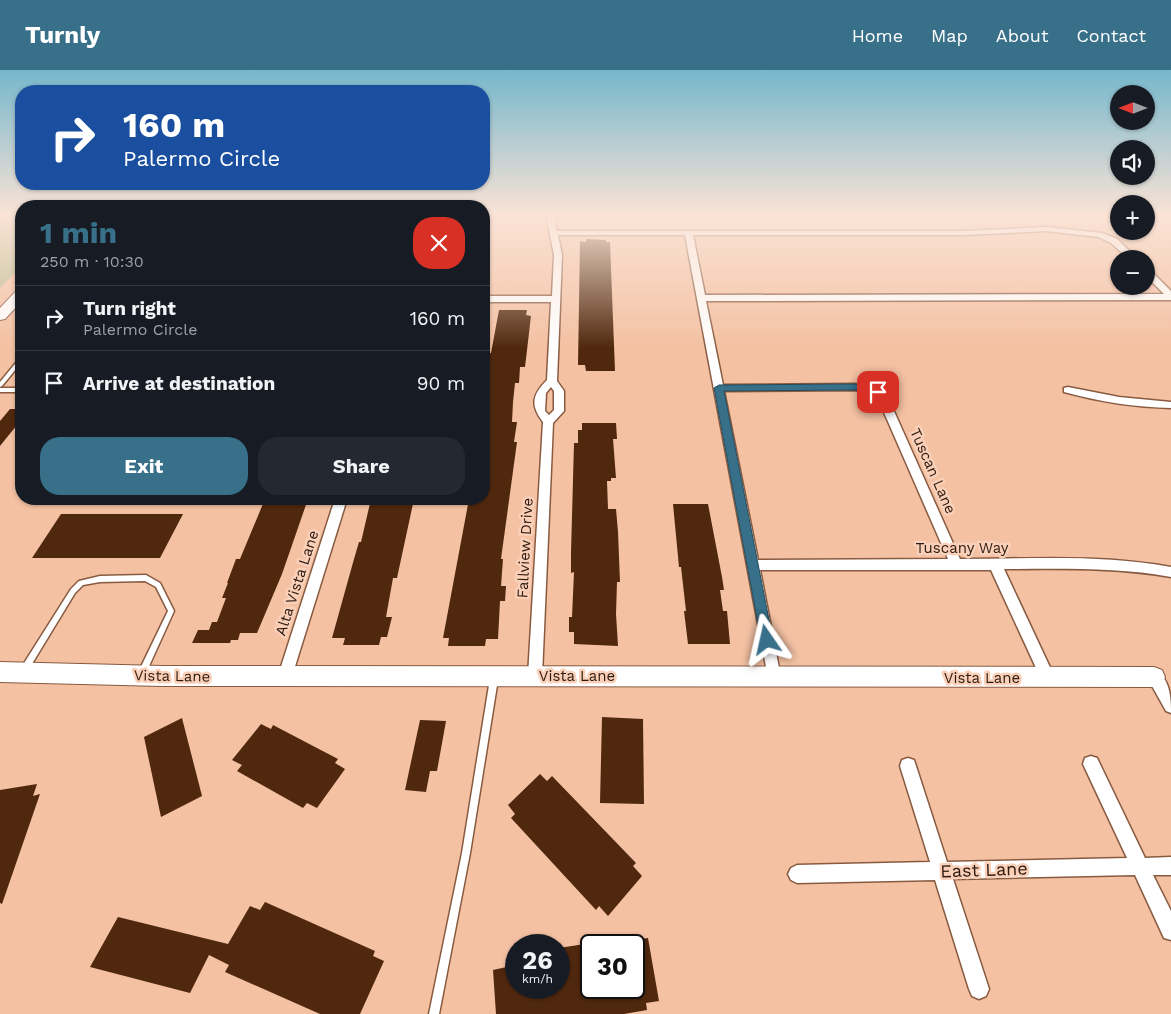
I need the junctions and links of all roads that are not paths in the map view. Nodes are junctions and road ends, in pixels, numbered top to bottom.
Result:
1 (558, 259) edge
2 (693, 259) edge
3 (1155, 280) edge
4 (1171, 296) edge
5 (700, 298) junction
6 (490, 299) edge
7 (556, 299) junction
8 (15, 300) edge
9 (0, 316) edge
10 (15, 367) edge
11 (552, 381) junction
12 (0, 385) edge
13 (719, 388) junction
14 (0, 390) edge
15 (15, 390) edge
16 (1068, 390) dead end
17 (1171, 404) edge
18 (548, 422) junction
19 (339, 505) edge
20 (956, 564) junction
21 (994, 564) junction
22 (752, 565) junction
23 (1171, 572) edge
24 (0, 672) edge
25 (22, 673) junction
26 (141, 675) junction
27 (285, 676) junction
28 (494, 676) junction
29 (535, 676) junction
30 (1154, 677) joint
31 (774, 678) junction
32 (1048, 678) junction
33 (1171, 706) edge
34 (1092, 764) dead end
35 (908, 766) dead end
36 (1139, 866) junction
37 (1171, 866) edge
38 (941, 872) junction
39 (797, 874) dead end
40 (1171, 931) edge
41 (979, 989) dead end
42 (434, 1014) edge

1 - 7 street, Fallview Drive
2 - 5 street
3 - 4 street
4 - 5 street
5 - 13 street
6 - 7 street
7 - 11 street, Fallview Drive
8 - 9 main road
10 - 12 lane
11 - 18 street, Fallview Drive
11 - 18 street, Fallview Drive
13 - 20 street, Tuscan Lane
13 - 22 street
14 - 15 lane
16 - 17 street
18 - 29 street, Fallview Drive
19 - 27 street, Alta Vista Lane
20 - 21 street, Tuscany Way
20 - 22 street, Tuscany Way
21 - 23 street, Tuscany Way
21 - 32 street
22 - 31 street
24 - 25 street, Vista Lane
25 - 26 street, Vista Lane
25 - 26 lane
26 - 27 street, Vista Lane
27 - 28 street, Vista Lane
28 - 29 street, Vista Lane
28 - 42 lane
29 - 31 street, Vista Lane
30 - 32 street, Vista Lane
30 - 33 street
31 - 32 street, Vista Lane
34 - 36 street
35 - 38 street
36 - 37 street, East Lane
36 - 38 street, East Lane
36 - 40 street
38 - 39 street, East Lane
38 - 41 street

